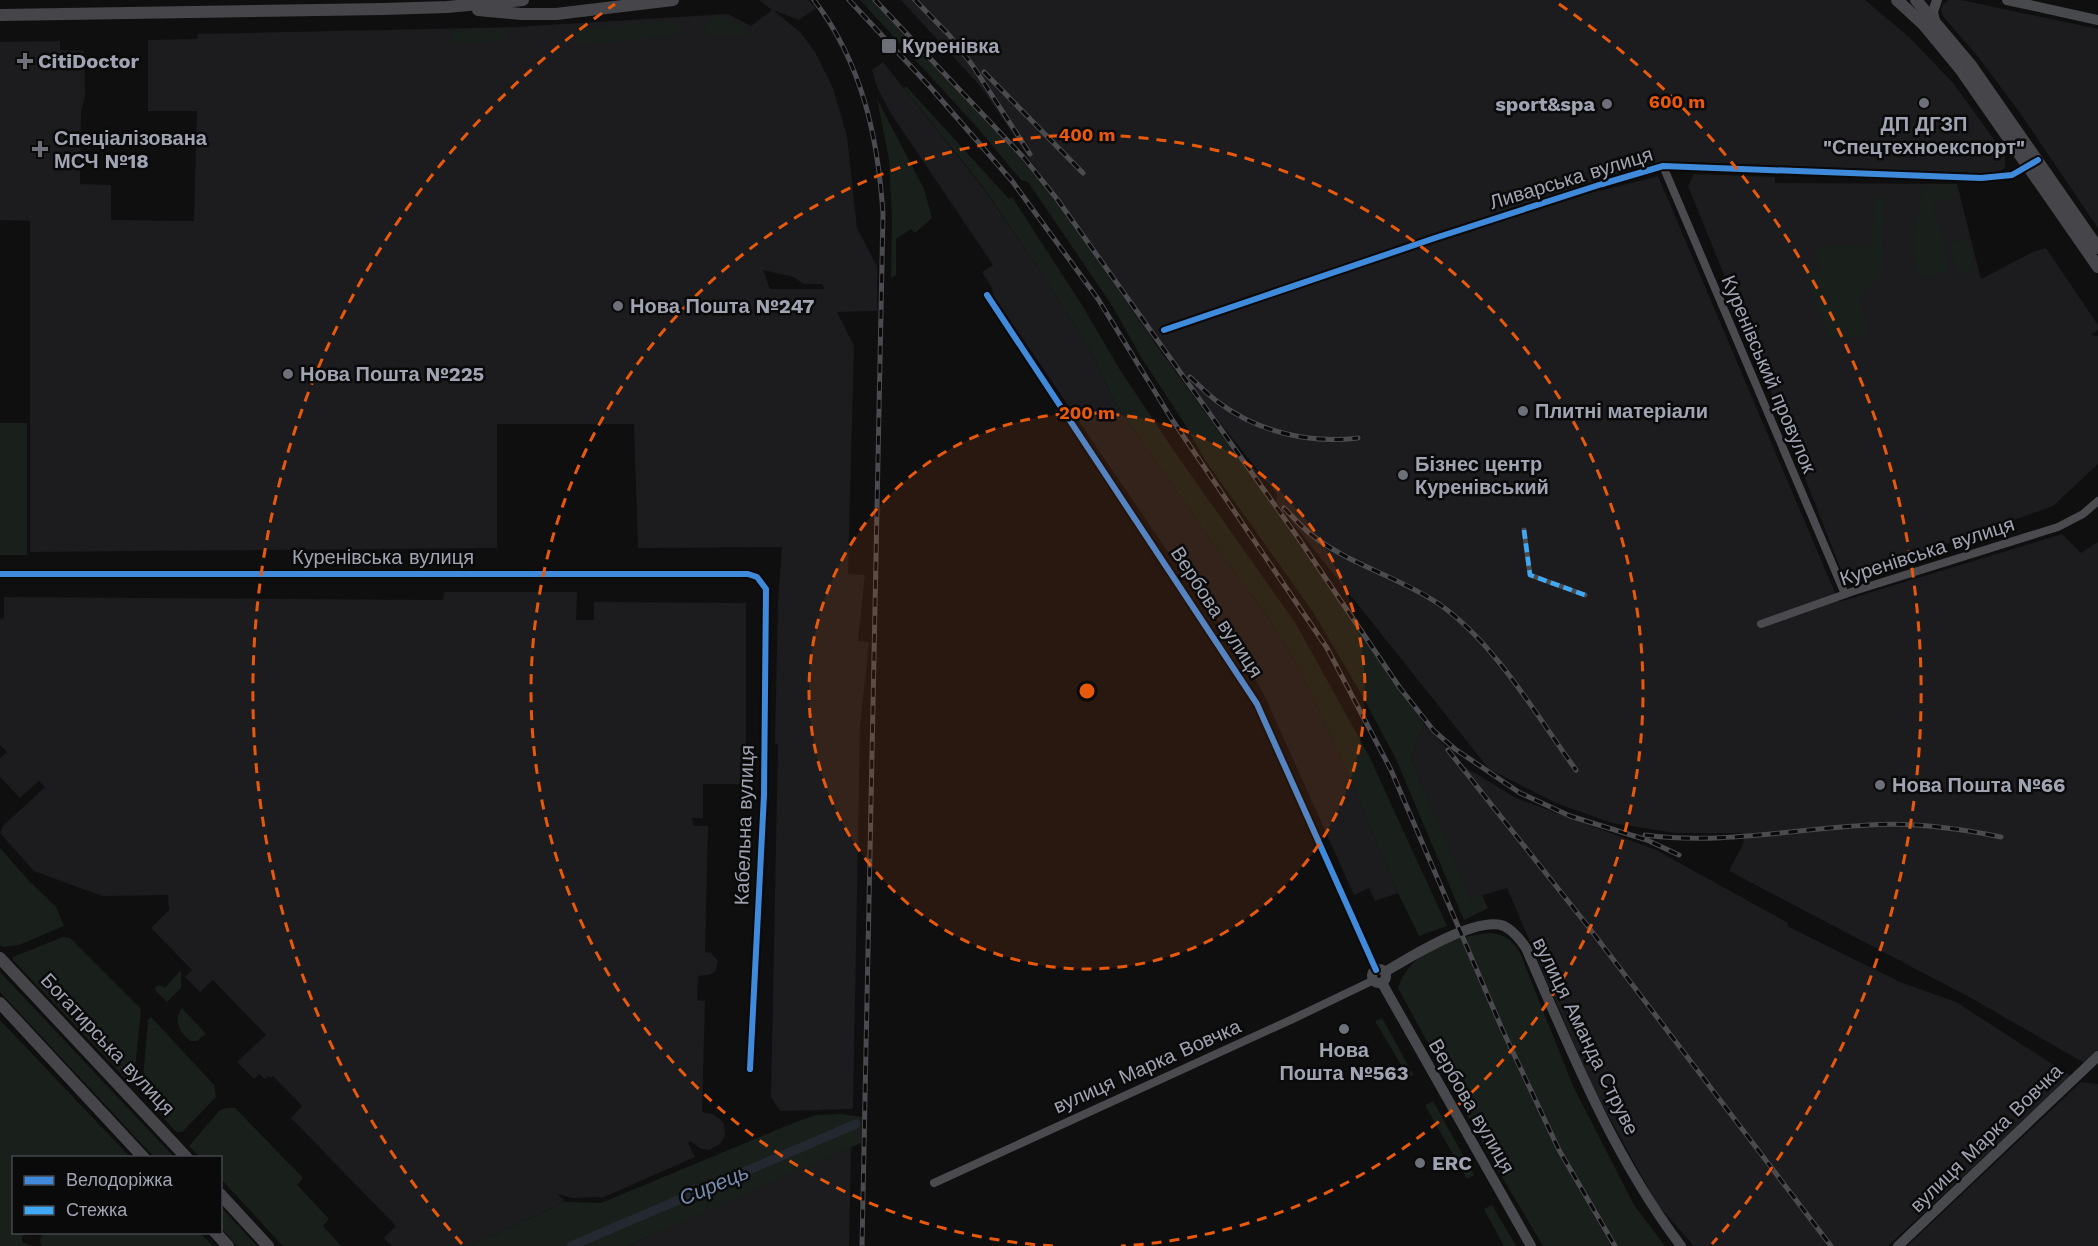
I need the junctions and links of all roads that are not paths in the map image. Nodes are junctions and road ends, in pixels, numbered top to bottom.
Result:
1 (523, 0) edge
2 (674, 0) edge
3 (1897, 0) edge
4 (1916, 0) edge
5 (1937, 0) edge
6 (2007, 0) edge
7 (447, 7) junction
8 (0, 15) edge
9 (2096, 20) edge
10 (1935, 21) junction
11 (2033, 163) junction
12 (1663, 166) junction
13 (2098, 248) edge
14 (2098, 267) edge
15 (987, 295) dead end
16 (1164, 330) dead end
17 (2098, 501) edge
18 (1524, 530) dead end
19 (0, 574) edge
20 (763, 584) joint
21 (1845, 594) junction
22 (1585, 595) dead end
23 (1761, 624) dead end
24 (0, 958) edge
25 (1379, 976) junction
26 (0, 1003) edge
27 (2098, 1056) edge
28 (750, 1069) dead end
29 (142, 1156) edge
30 (185, 1156) edge
31 (933, 1183) dead end
32 (222, 1196) edge
33 (216, 1234) edge
34 (228, 1246) edge
35 (268, 1246) edge
36 (1531, 1246) edge
37 (1681, 1246) edge
38 (1898, 1246) edge

1 - 7 main road
2 - 7 main road
3 - 11 main road
4 - 10 main road
5 - 10 main road
6 - 9 main road
7 - 8 main road
10 - 11 main road
11 - 12 street, Ливарська вулиця
11 - 13 main road
11 - 14 main road
12 - 16 street, Ливарська вулиця
12 - 21 street, Куренівський провулок
15 - 25 street, Вербова вулиця
17 - 21 street, Куренівська вулиця
18 - 22 street
19 - 20 street, Куренівська вулиця
20 - 28 street, Кабельна вулиця
21 - 23 street, Куренівська вулиця
24 - 30 main road, Богатирська вулиця
25 - 31 street, вулиця Марка Вовчка
25 - 36 main road, Вербова вулиця
25 - 37 main road, вулиця Аманда Струве
26 - 29 main road
27 - 38 main road, вулиця Марка Вовчка
32 - 35 main road
33 - 34 main road

